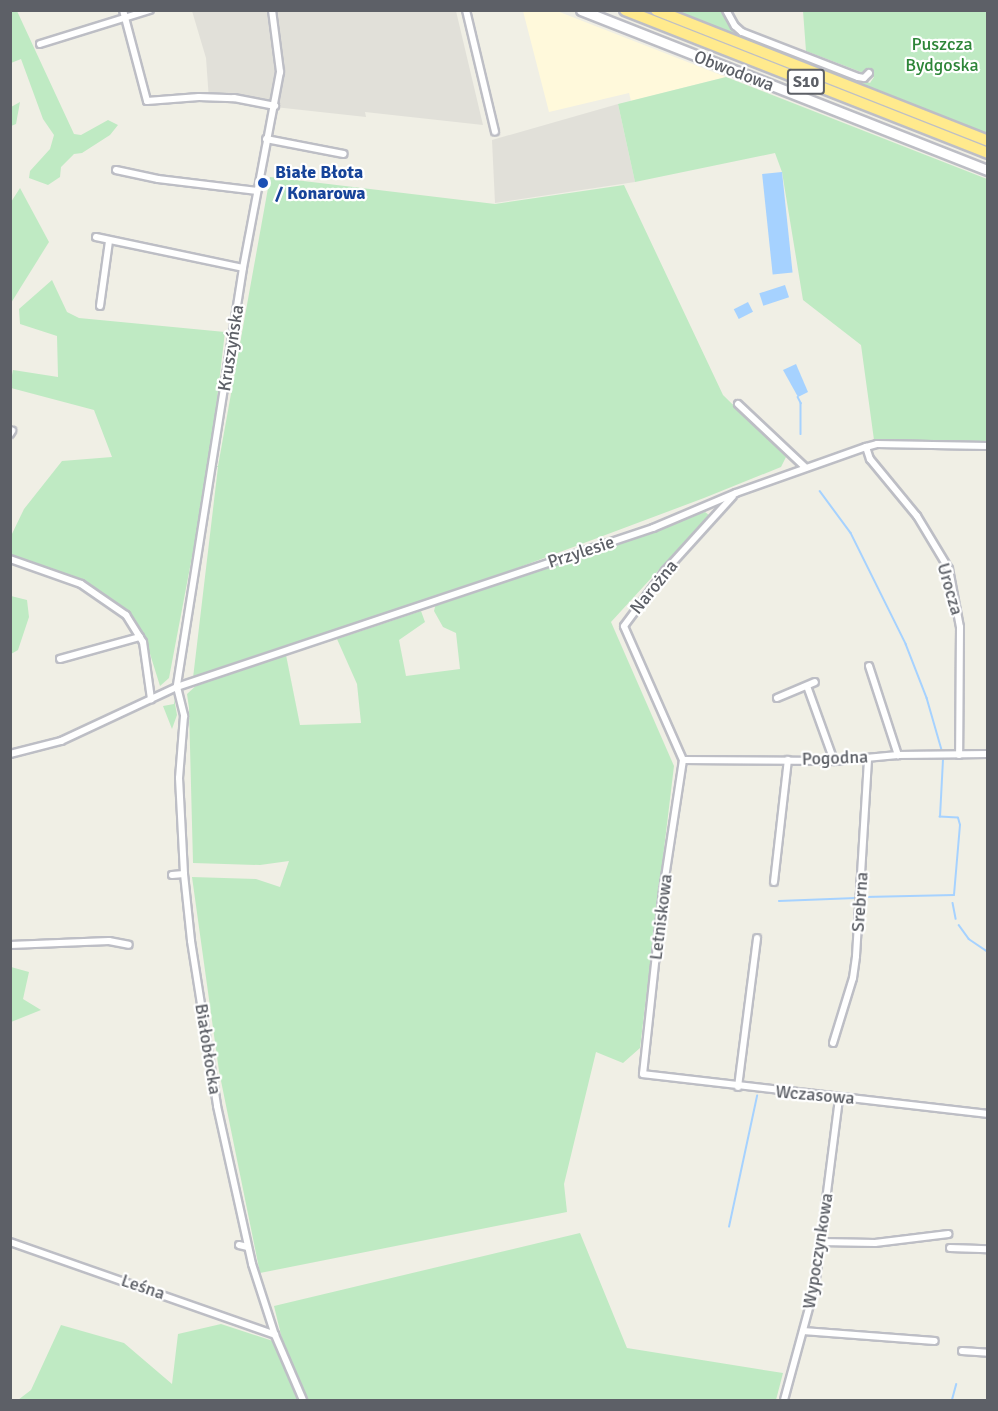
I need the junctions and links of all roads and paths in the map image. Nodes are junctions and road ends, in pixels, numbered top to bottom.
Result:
1 (150, 10) edge
2 (272, 10) edge
3 (466, 10) edge
4 (580, 10) edge
5 (625, 10) edge
6 (657, 10) edge
7 (663, 10) edge
8 (726, 10) edge
9 (124, 14) edge
10 (677, 18) junction
11 (40, 44) dead end
12 (869, 73) dead end
13 (275, 106) junction
14 (495, 132) dead end
15 (266, 139) junction
16 (987, 141) edge
17 (987, 153) edge
18 (344, 154) dead end
19 (116, 170) dead end
20 (987, 170) edge
21 (256, 191) junction
22 (96, 237) dead end
23 (109, 241) junction
24 (243, 268) junction
25 (100, 306) dead end
26 (738, 404) dead end
27 (987, 446) edge
28 (866, 447) junction
29 (806, 468) junction
30 (736, 493) junction
31 (10, 560) edge
32 (140, 637) junction
33 (60, 659) dead end
34 (869, 666) dead end
35 (815, 682) dead end
36 (807, 686) junction
37 (177, 687) junction
38 (777, 698) dead end
39 (151, 699) junction
40 (10, 754) edge
41 (987, 754) edge
42 (898, 755) junction
43 (960, 755) junction
44 (868, 758) junction
45 (683, 760) junction
46 (788, 760) junction
47 (834, 761) junction
48 (184, 874) junction
49 (172, 875) dead end
50 (774, 882) dead end
51 (757, 938) dead end
52 (10, 945) edge
53 (129, 945) dead end
54 (833, 1043) dead end
55 (209, 1057) junction
56 (200, 1059) dead end
57 (643, 1074) joint
58 (738, 1087) junction
59 (838, 1098) junction
60 (987, 1114) edge
61 (219, 1157) dead end
62 (229, 1160) junction
63 (948, 1234) dead end
64 (10, 1242) edge
65 (821, 1242) junction
66 (238, 1245) dead end
67 (248, 1246) junction
68 (950, 1248) dead end
69 (987, 1249) edge
70 (803, 1331) junction
71 (275, 1335) junction
72 (934, 1341) dead end
73 (962, 1351) dead end
74 (987, 1353) edge
75 (302, 1400) edge
76 (784, 1401) edge

1 - 9 street
2 - 13 street, Kruszyńska
3 - 14 street
4 - 20 street, Obwodowa
5 - 17 highway, S10
6 - 10 highway, S10
7 - 10 highway
8 - 12 street
9 - 11 street
9 - 13 street
10 - 16 highway, S10
13 - 15 street, Kruszyńska
15 - 18 street
15 - 21 street, Kruszyńska
19 - 21 street
21 - 24 street, Kruszyńska
22 - 23 street
23 - 24 street
23 - 25 street
24 - 37 street, Kruszyńska
26 - 29 street
27 - 28 street, Przylesie
28 - 29 street, Przylesie
28 - 43 street, Urocza
29 - 30 street, Przylesie
30 - 37 street, Przylesie
30 - 45 street, Narożna
31 - 32 street
32 - 33 street
32 - 39 street
34 - 42 street
35 - 36 street
36 - 38 street
36 - 47 street
37 - 39 street, Przylesie
37 - 48 street, Białobłocka
39 - 40 street, Przylesie
41 - 43 street, Pogodna
42 - 43 street, Pogodna
42 - 44 street, Pogodna
44 - 47 street, Pogodna
44 - 54 street, Srebrna
45 - 46 street, Pogodna
45 - 57 street, Letniskowa
46 - 47 street, Pogodna
46 - 50 street
48 - 49 street
48 - 55 street, Białobłocka
51 - 58 street
52 - 53 street
55 - 56 street
55 - 62 street, Białobłocka
57 - 58 street, Wczasowa
58 - 59 street, Wczasowa
59 - 60 street, Wczasowa
59 - 65 street, Wypoczynkowa
61 - 62 street
62 - 67 street, Białobłocka
63 - 65 street
64 - 71 street, Leśna
65 - 70 street, Wypoczynkowa
66 - 67 street
67 - 71 street, Białobłocka
68 - 69 street
70 - 72 street
70 - 76 street, Wypoczynkowa
71 - 75 street, Białobłocka
73 - 74 street

